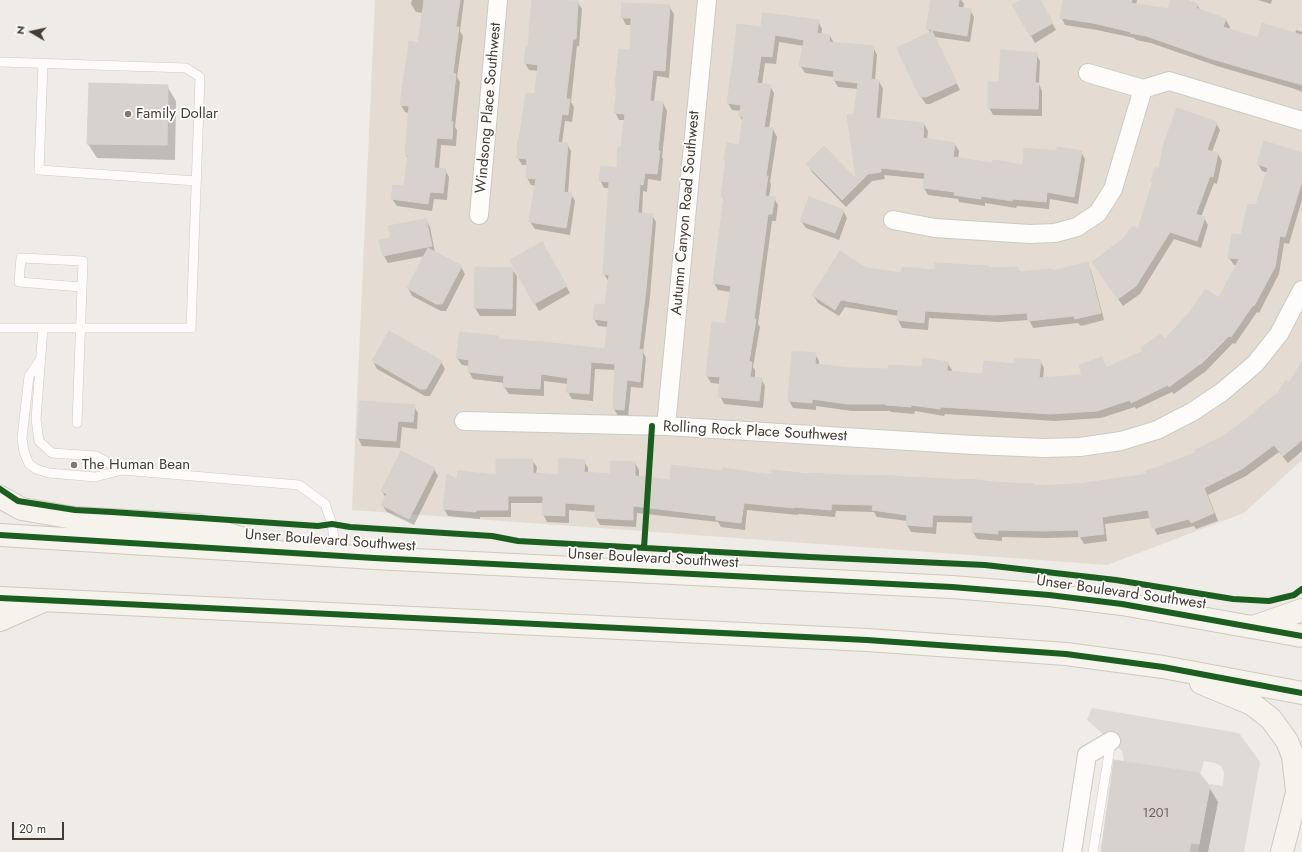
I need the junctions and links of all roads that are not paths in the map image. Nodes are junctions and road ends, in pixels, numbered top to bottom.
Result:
1 (498, 0) edge
2 (707, 0) edge
3 (0, 62) edge
4 (43, 64) junction
5 (1088, 73) dead end
6 (1143, 89) junction
7 (1302, 121) edge
8 (196, 181) junction
9 (479, 215) dead end
10 (893, 220) dead end
11 (81, 287) junction
12 (1302, 290) edge
13 (0, 328) edge
14 (43, 328) junction
15 (81, 328) junction
16 (40, 360) junction
17 (464, 422) dead end
18 (77, 423) dead end
19 (666, 426) junction
20 (122, 470) junction
21 (0, 497) edge
22 (0, 535) edge
23 (286, 552) junction
24 (336, 555) junction
25 (0, 598) edge
26 (45, 600) junction
27 (1302, 610) edge
28 (0, 620) edge
29 (1254, 626) junction
30 (1302, 636) edge
31 (1163, 667) junction
32 (1302, 693) edge
33 (1111, 741) joint
34 (1300, 782) edge
35 (1072, 852) edge
36 (1093, 852) edge
37 (1282, 852) edge

1 - 9 street, Windsong Place Southwest
2 - 19 street, Autumn Canyon Road Southwest
3 - 4 lane
4 - 8 lane
4 - 8 lane
5 - 6 street
6 - 7 street
6 - 10 street
8 - 15 lane
11 - 11 lane
11 - 15 lane
12 - 19 street, Rolling Rock Place Southwest
13 - 14 lane
14 - 15 lane
14 - 16 lane
15 - 18 lane
16 - 20 lane
16 - 20 lane
17 - 19 street, Rolling Rock Place Southwest
20 - 24 lane
21 - 23 main road
22 - 23 main road, Unser Boulevard Southwest
23 - 24 main road, Unser Boulevard Southwest
24 - 29 main road, Unser Boulevard Southwest
25 - 26 main road
26 - 28 main road
26 - 31 main road
27 - 29 main road
29 - 30 main road, Unser Boulevard Southwest
31 - 32 main road
31 - 34 main road
33 - 35 street
33 - 36 lane
34 - 37 main road

